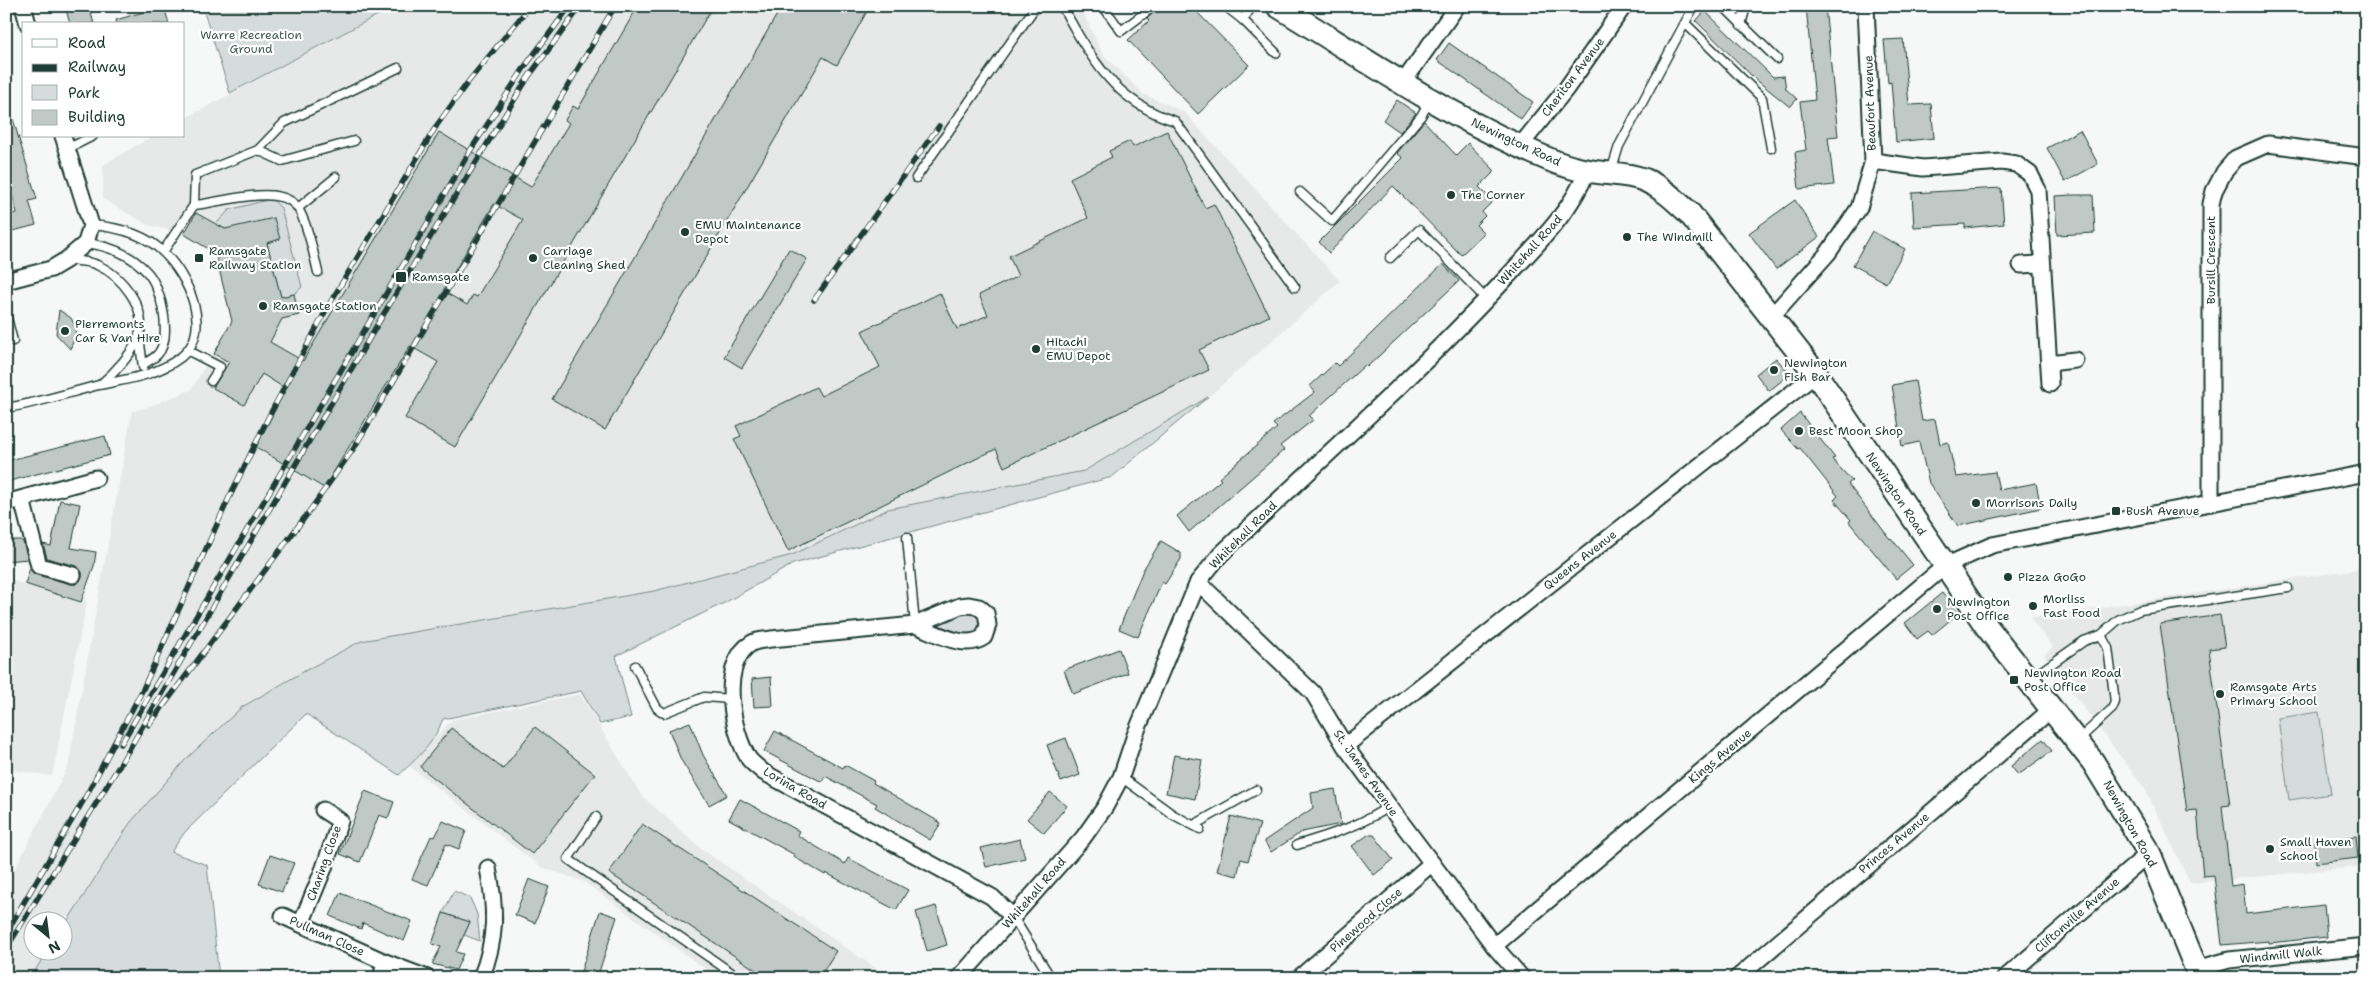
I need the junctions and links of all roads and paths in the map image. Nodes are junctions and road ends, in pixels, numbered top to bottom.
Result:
1 (23, 6) edge
2 (1036, 6) edge
3 (1062, 6) edge
4 (1103, 6) edge
5 (1154, 6) edge
6 (1225, 6) edge
7 (1252, 6) edge
8 (1457, 6) edge
9 (1624, 6) edge
10 (1694, 6) edge
11 (1723, 6) edge
12 (1746, 6) edge
13 (1866, 6) edge
14 (1287, 9) edge
15 (1243, 20) junction
16 (27, 22) edge
17 (1686, 24) junction
18 (1741, 24) junction
19 (1276, 53) dead end
20 (1777, 59) dead end
21 (398, 68) dead end
22 (1402, 84) junction
23 (1430, 100) junction
24 (85, 138) edge
25 (354, 141) dead end
26 (65, 143) edge
27 (1520, 146) junction
28 (1771, 148) dead end
29 (258, 150) junction
30 (2366, 157) edge
31 (1873, 161) junction
32 (1587, 171) junction
33 (1610, 174) junction
34 (336, 177) dead end
35 (916, 178) dead end
36 (1300, 192) dead end
37 (194, 205) junction
38 (298, 208) junction
39 (91, 224) junction
40 (86, 243) junction
41 (164, 252) junction
42 (1390, 258) dead end
43 (66, 260) junction
44 (2042, 264) junction
45 (2021, 265) dead end
46 (318, 272) dead end
47 (6, 281) edge
48 (1295, 287) dead end
49 (1486, 299) junction
50 (6, 314) edge
51 (1772, 316) junction
52 (139, 336) junction
53 (13, 341) dead end
54 (188, 350) junction
55 (2075, 360) dead end
56 (2049, 363) junction
57 (144, 364) junction
58 (1816, 374) junction
59 (142, 376) junction
60 (212, 381) dead end
61 (2050, 384) dead end
62 (100, 385) junction
63 (6, 408) edge
64 (2366, 473) edge
65 (96, 478) dead end
66 (22, 499) junction
67 (6, 503) edge
68 (2211, 503) junction
69 (907, 537) dead end
70 (1945, 566) junction
71 (73, 575) dead end
72 (1198, 582) junction
73 (2288, 588) dead end
74 (915, 625) joint
75 (2101, 635) junction
76 (634, 666) dead end
77 (2029, 681) junction
78 (731, 699) junction
79 (2052, 709) junction
80 (2077, 741) junction
81 (1345, 746) junction
82 (1121, 777) junction
83 (1256, 790) dead end
84 (1389, 806) junction
85 (323, 810) dead end
86 (596, 817) dead end
87 (1297, 844) dead end
88 (2149, 853) junction
89 (1432, 863) junction
90 (488, 868) dead end
91 (282, 916) dead end
92 (1013, 917) junction
93 (301, 924) junction
94 (1494, 946) junction
95 (2366, 946) edge
96 (385, 962) junction
97 (2198, 973) edge
98 (380, 978) edge
99 (427, 978) edge
100 (481, 978) edge
101 (739, 978) edge
102 (959, 978) edge
103 (1051, 978) edge
104 (1299, 978) edge
105 (1522, 978) edge
106 (1736, 978) edge
107 (2005, 978) edge

1 - 16 street
2 - 35 lane
3 - 48 lane
4 - 5 lane
6 - 15 lane
7 - 15 lane
8 - 22 street
9 - 27 street, Cheriton Avenue
10 - 17 lane
11 - 18 lane
12 - 18 lane
13 - 31 street, Beaufort Avenue
14 - 22 main road, Newington Road
15 - 19 lane
17 - 28 lane
17 - 33 lane
18 - 20 lane
21 - 29 lane
22 - 23 main road, Newington Road
23 - 27 main road, Newington Road
23 - 36 lane
24 - 26 lane
25 - 29 lane
26 - 39 street
27 - 32 main road, Newington Road
29 - 37 lane
30 - 68 street, Bursill Crescent
31 - 44 street
31 - 51 street, Beaufort Avenue
32 - 33 main road, Newington Road
32 - 49 street, Whitehall Road
33 - 51 main road, Newington Road
34 - 38 lane
37 - 38 lane
37 - 41 lane
38 - 46 lane
39 - 40 street
39 - 41 lane
40 - 43 street
40 - 57 lane
41 - 54 lane
42 - 49 lane
43 - 47 street
43 - 52 lane
44 - 45 street
44 - 56 street
49 - 72 street, Whitehall Road
50 - 53 lane
51 - 58 main road, Newington Road
52 - 57 lane
52 - 62 lane
54 - 59 lane
54 - 60 lane
55 - 56 street
56 - 61 street
57 - 59 lane
58 - 70 main road, Newington Road
58 - 81 street, Queens Avenue
59 - 62 lane
62 - 63 lane
64 - 68 street
65 - 66 street
66 - 67 street
66 - 71 street
68 - 70 street
69 - 74 lane
70 - 77 main road, Newington Road
70 - 94 street, Kings Avenue
72 - 81 street, St. James Avenue
72 - 82 street, Whitehall Road
73 - 75 lane
74 - 78 street, Lorina Road
75 - 77 lane
75 - 80 lane
76 - 78 lane
77 - 79 main road, Newington Road
78 - 92 street, Lorina Road
79 - 80 main road, Newington Road
79 - 106 street, Princes Avenue
80 - 88 main road, Newington Road
81 - 84 street, St. James Avenue
82 - 83 lane
82 - 92 street, Whitehall Road
84 - 87 lane
84 - 89 street, St. James Avenue
85 - 93 street, Charing Close
86 - 101 lane
88 - 97 main road, Newington Road
88 - 107 street, Cliftonville Avenue
89 - 94 street, St. James Avenue
89 - 104 street, Pinewood Close
90 - 100 street
91 - 93 street, Pullman Close
92 - 102 street, Whitehall Road
92 - 103 lane
93 - 96 street, Pullman Close
94 - 105 street, St. James Avenue
95 - 97 street, Windmill Walk
96 - 98 street
96 - 99 street, Pullman Close

